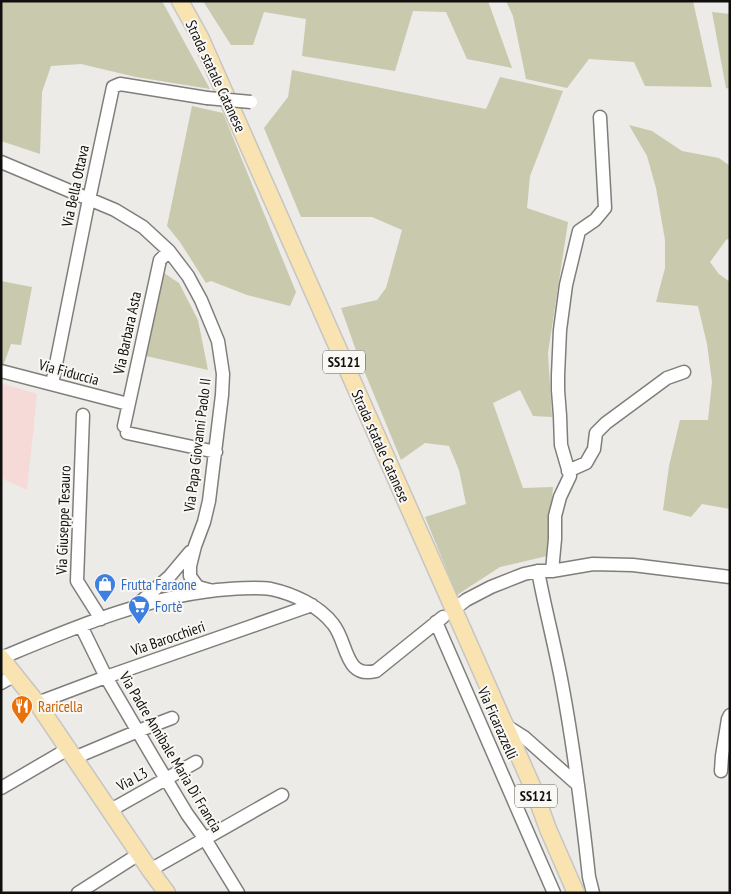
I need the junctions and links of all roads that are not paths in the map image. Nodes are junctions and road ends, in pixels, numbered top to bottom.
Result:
1 (180, 1) edge
2 (251, 102) dead end
3 (600, 118) dead end
4 (1, 162) edge
5 (89, 199) junction
6 (169, 251) junction
7 (1, 371) edge
8 (684, 372) dead end
9 (52, 384) junction
10 (128, 404) junction
11 (83, 415) dead end
12 (216, 452) junction
13 (568, 471) junction
14 (195, 546) junction
15 (177, 568) junction
16 (538, 571) junction
17 (552, 571) junction
18 (190, 576) junction
19 (730, 577) edge
20 (208, 590) junction
21 (182, 596) junction
22 (460, 604) dead end
23 (312, 605) junction
24 (135, 607) junction
25 (100, 619) junction
26 (81, 626) junction
27 (1, 658) edge
28 (106, 677) junction
29 (8, 679) edge
30 (37, 704) junction
31 (730, 715) edge
32 (172, 718) dead end
33 (505, 725) junction
34 (138, 730) junction
35 (71, 753) junction
36 (196, 762) dead end
37 (721, 771) dead end
38 (166, 778) junction
39 (578, 785) junction
40 (1, 788) edge
41 (282, 795) dead end
42 (110, 810) junction
43 (205, 839) junction
44 (139, 854) junction
45 (565, 868) junction
46 (150, 870) junction
47 (547, 877) junction
48 (78, 893) edge
49 (167, 893) edge
50 (238, 893) edge
51 (554, 893) edge
52 (576, 893) edge
53 (593, 893) edge

1 - 33 main road, Strada statale Catanese / SS121
2 - 5 street, Via Bella Ottava, bridge
3 - 13 street
4 - 5 street, Via Papa Giovanni Paolo II
5 - 6 street, Via Papa Giovanni Paolo II
5 - 9 street, Via Bella Ottava
6 - 10 street, Via Barbara Asta
6 - 12 street, Via Papa Giovanni Paolo II
7 - 9 street, Via Fiduccia
8 - 13 street
9 - 10 street, Via Fiduccia
10 - 12 street, Via Barbara Asta
11 - 25 street, Via Giuseppe Tesauro
12 - 14 street, Via Papa Giovanni Paolo II
13 - 17 street
14 - 15 street
14 - 18 street
15 - 18 street
15 - 24 street
16 - 17 street
16 - 22 street
16 - 39 street
17 - 19 street
18 - 20 street
18 - 21 street
20 - 21 street
20 - 23 street
21 - 24 street
23 - 28 street, Via Barocchieri
23 - 47 street, Via Ficarazzelli
24 - 25 street
25 - 26 street
26 - 27 street
26 - 28 street, Via Padre Annibale Maria Di Francia
27 - 29 main road
28 - 30 street, Via Barocchieri
28 - 34 street, Via Padre Annibale Maria Di Francia
29 - 30 main road
30 - 35 main road
31 - 37 street
32 - 34 street
33 - 39 street
33 - 45 main road, Strada statale Catanese / SS121
34 - 35 street
34 - 38 street, Via Padre Annibale Maria Di Francia
35 - 40 street
35 - 42 main road
36 - 38 street, Via L3
38 - 42 street, Via L3
38 - 43 street, Via Padre Annibale Maria Di Francia
39 - 53 street
41 - 43 street
42 - 44 main road
43 - 46 street
43 - 50 street, Via Padre Annibale Maria Di Francia
44 - 46 main road
44 - 48 street
45 - 47 street
45 - 52 main road, Strada statale Catanese / SS121
46 - 49 main road
47 - 51 street, Via Ficarazzelli

